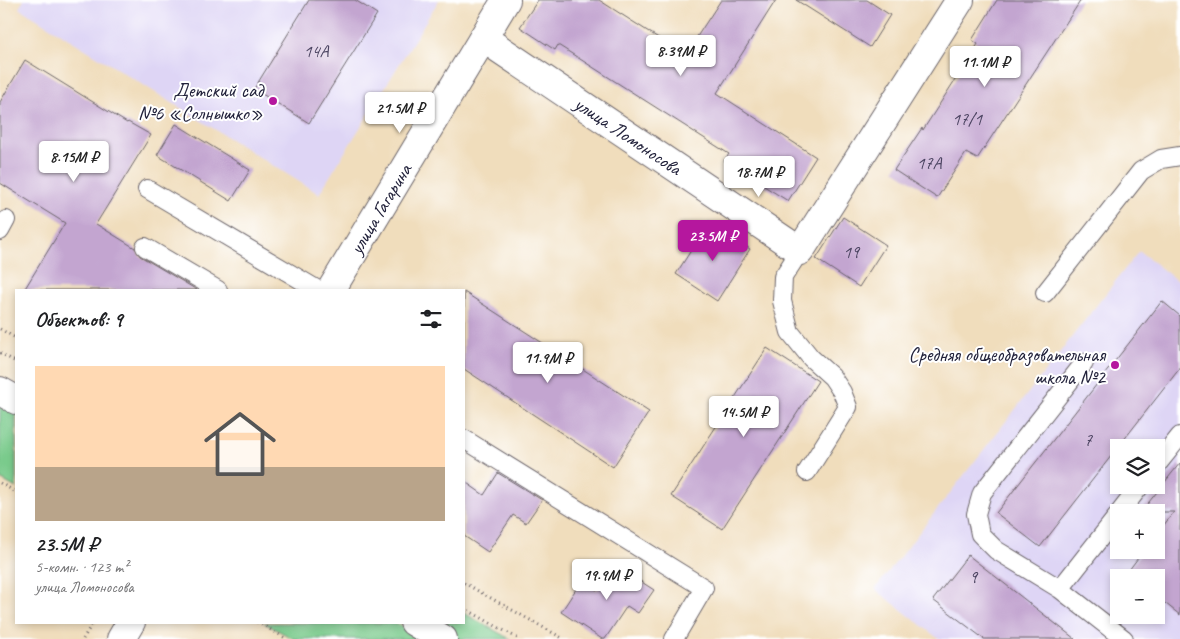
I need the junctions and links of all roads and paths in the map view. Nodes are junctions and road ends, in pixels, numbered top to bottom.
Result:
1 (506, 0) edge
2 (960, 0) edge
3 (483, 38) junction
4 (1180, 156) edge
5 (147, 189) dead end
6 (145, 247) dead end
7 (800, 251) junction
8 (216, 289) edge
9 (316, 289) edge
10 (332, 289) edge
11 (1045, 293) dead end
12 (0, 329) edge
13 (15, 337) edge
14 (0, 353) edge
15 (15, 361) edge
16 (1084, 363) dead end
17 (0, 391) edge
18 (15, 399) edge
19 (1180, 436) edge
20 (465, 440) edge
21 (1165, 455) edge
22 (807, 472) dead end
23 (0, 483) edge
24 (15, 491) edge
25 (1135, 494) edge
26 (1126, 504) edge
27 (1110, 525) edge
28 (465, 584) edge
29 (1060, 589) junction
30 (465, 609) edge
31 (92, 624) edge
32 (130, 624) edge
33 (261, 624) edge
34 (417, 624) edge
35 (83, 639) edge
36 (121, 639) edge
37 (287, 639) edge
38 (443, 639) edge
39 (519, 639) edge
40 (564, 639) edge
41 (674, 639) edge
42 (1124, 639) edge

1 - 3 street, улица Гагарина
2 - 7 street
3 - 7 street, улица Ломоносова
3 - 10 street, улица Гагарина
4 - 11 lane
5 - 9 lane
6 - 8 lane
7 - 22 lane
12 - 13 path
14 - 15 path
16 - 29 lane
17 - 18 street
19 - 21 lane
20 - 41 lane
23 - 24 path
25 - 26 lane
27 - 29 lane
28 - 40 path
29 - 42 lane
30 - 39 path
31 - 35 path
32 - 36 street
33 - 37 path
34 - 38 street

